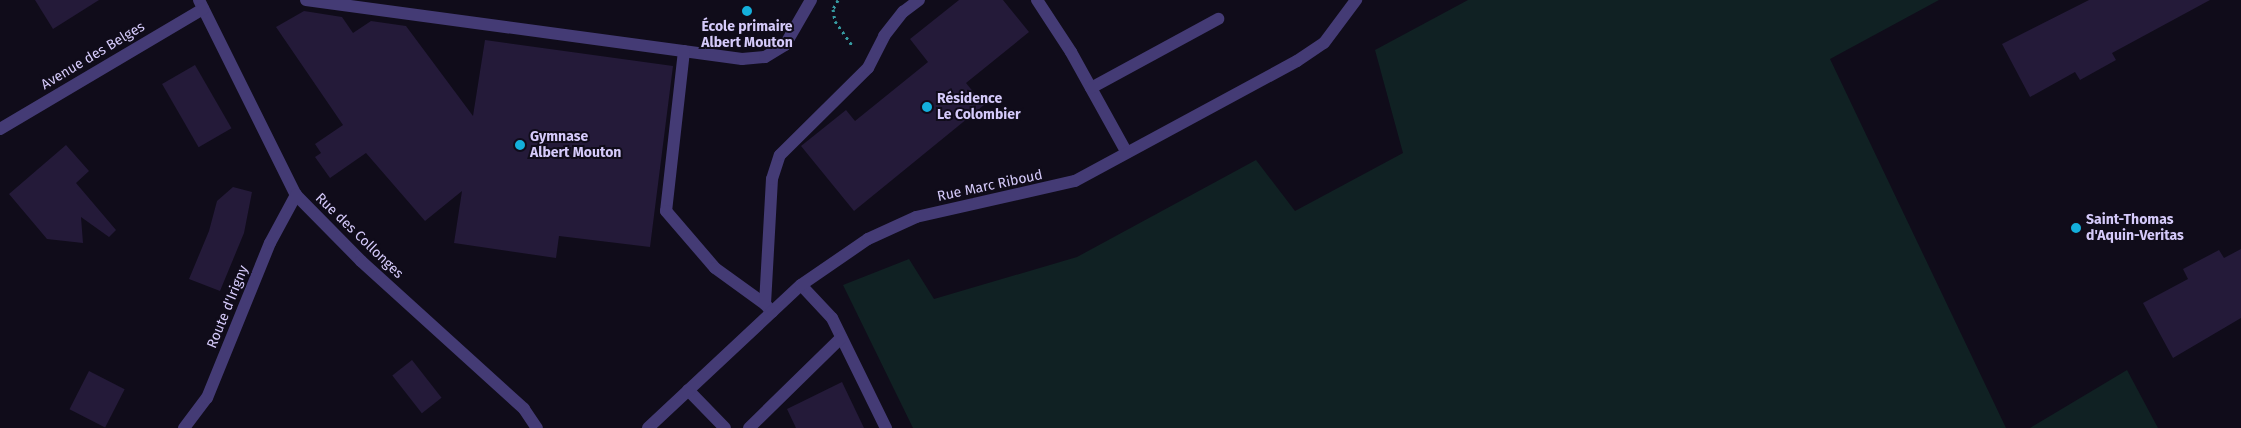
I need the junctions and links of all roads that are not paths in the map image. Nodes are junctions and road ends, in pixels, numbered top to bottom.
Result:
1 (306, 0) edge
2 (811, 0) edge
3 (919, 0) edge
4 (1036, 0) edge
5 (1356, 0) edge
6 (201, 4) edge
7 (1218, 19) dead end
8 (684, 51) junction
9 (1091, 88) junction
10 (0, 129) edge
11 (1127, 153) junction
12 (296, 195) junction
13 (801, 285) junction
14 (768, 308) junction
15 (841, 338) junction
16 (688, 390) junction
17 (184, 428) edge
18 (538, 428) edge
19 (648, 428) edge
20 (725, 428) edge
21 (749, 428) edge
22 (886, 428) edge

1 - 8 street
2 - 8 street
3 - 14 street
4 - 9 street
5 - 11 street, Rue Marc Riboud
6 - 10 street, Avenue des Belges
6 - 12 street, Rue des Collonges
7 - 9 street
8 - 14 street
9 - 11 street
11 - 13 street, Rue Marc Riboud
12 - 17 street, Route d'Irigny
12 - 18 street, Rue des Collonges
13 - 14 street, Rue Marc Riboud
13 - 15 street
14 - 16 street, Rue Marc Riboud
15 - 21 street
15 - 22 street
16 - 19 street, Rue Marc Riboud
16 - 20 street

